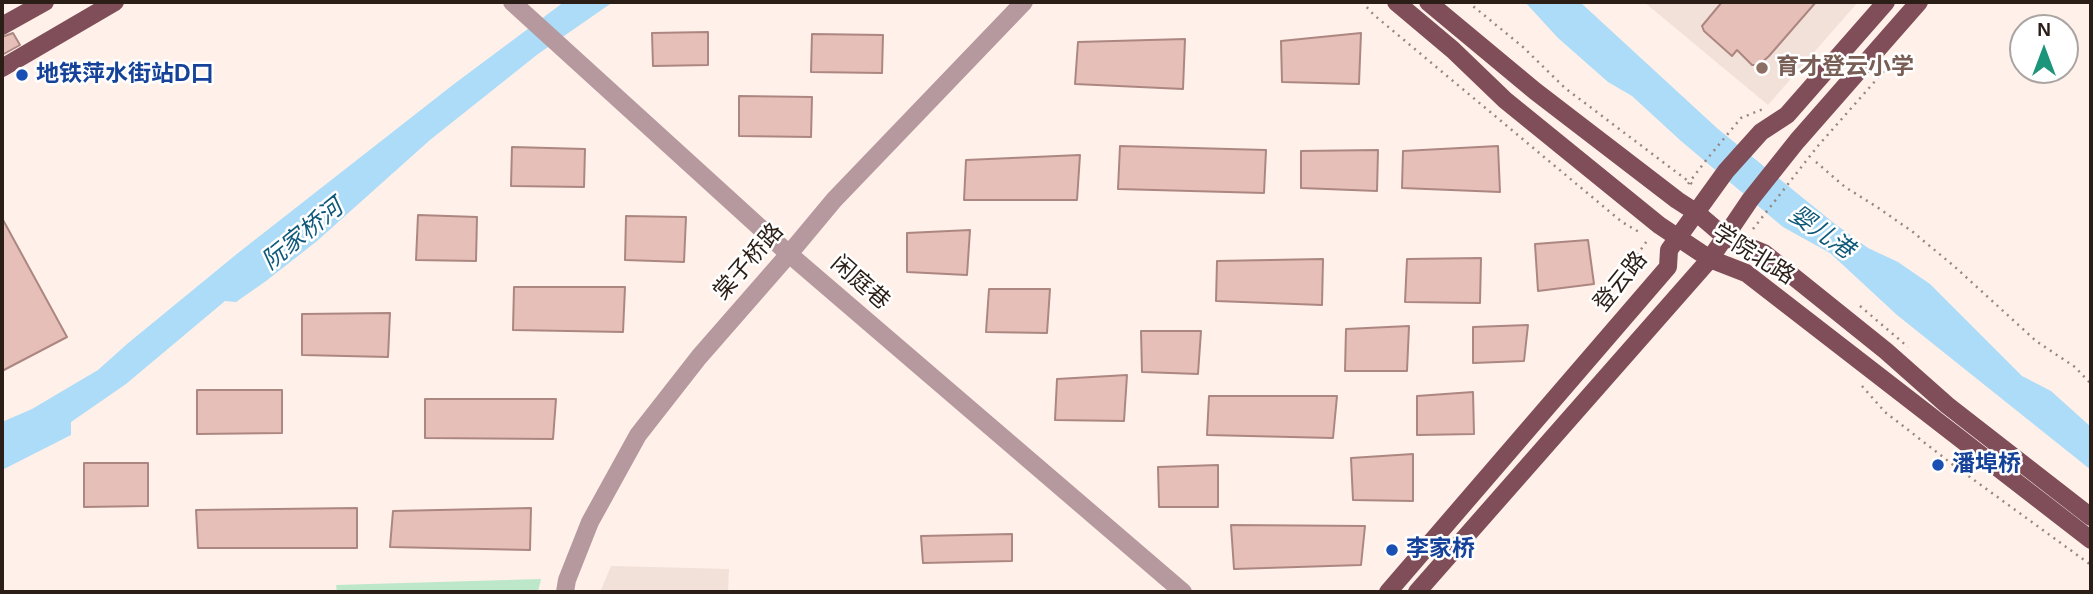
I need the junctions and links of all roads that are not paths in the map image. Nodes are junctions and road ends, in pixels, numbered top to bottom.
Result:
1 (45, 2) edge
2 (115, 2) edge
3 (1024, 2) edge
4 (1396, 2) edge
5 (1427, 2) edge
6 (1886, 2) edge
7 (1919, 2) edge
8 (518, 7) edge
9 (2, 26) edge
10 (2, 68) edge
11 (1696, 213) junction
12 (1725, 237) junction
13 (1674, 243) junction
14 (789, 254) junction
15 (1710, 258) junction
16 (2091, 517) edge
17 (2091, 540) edge
18 (565, 592) edge
19 (1183, 592) edge
20 (1388, 592) edge
21 (1417, 592) edge

1 - 9 main road
2 - 10 main road
3 - 14 street, 棠子桥路
4 - 13 main road, 学院北路
5 - 11 main road, 学院北路
6 - 11 main road, 登云路
7 - 12 main road
8 - 14 street, 闲庭巷
11 - 12 main road, 学院北路
11 - 13 main road, 登云路
12 - 15 main road
12 - 16 main road, 学院北路
13 - 15 main road, 学院北路
13 - 20 main road, 登云路
14 - 18 street, 棠子桥路
14 - 19 street, 闲庭巷
15 - 17 main road, 学院北路
15 - 21 main road

